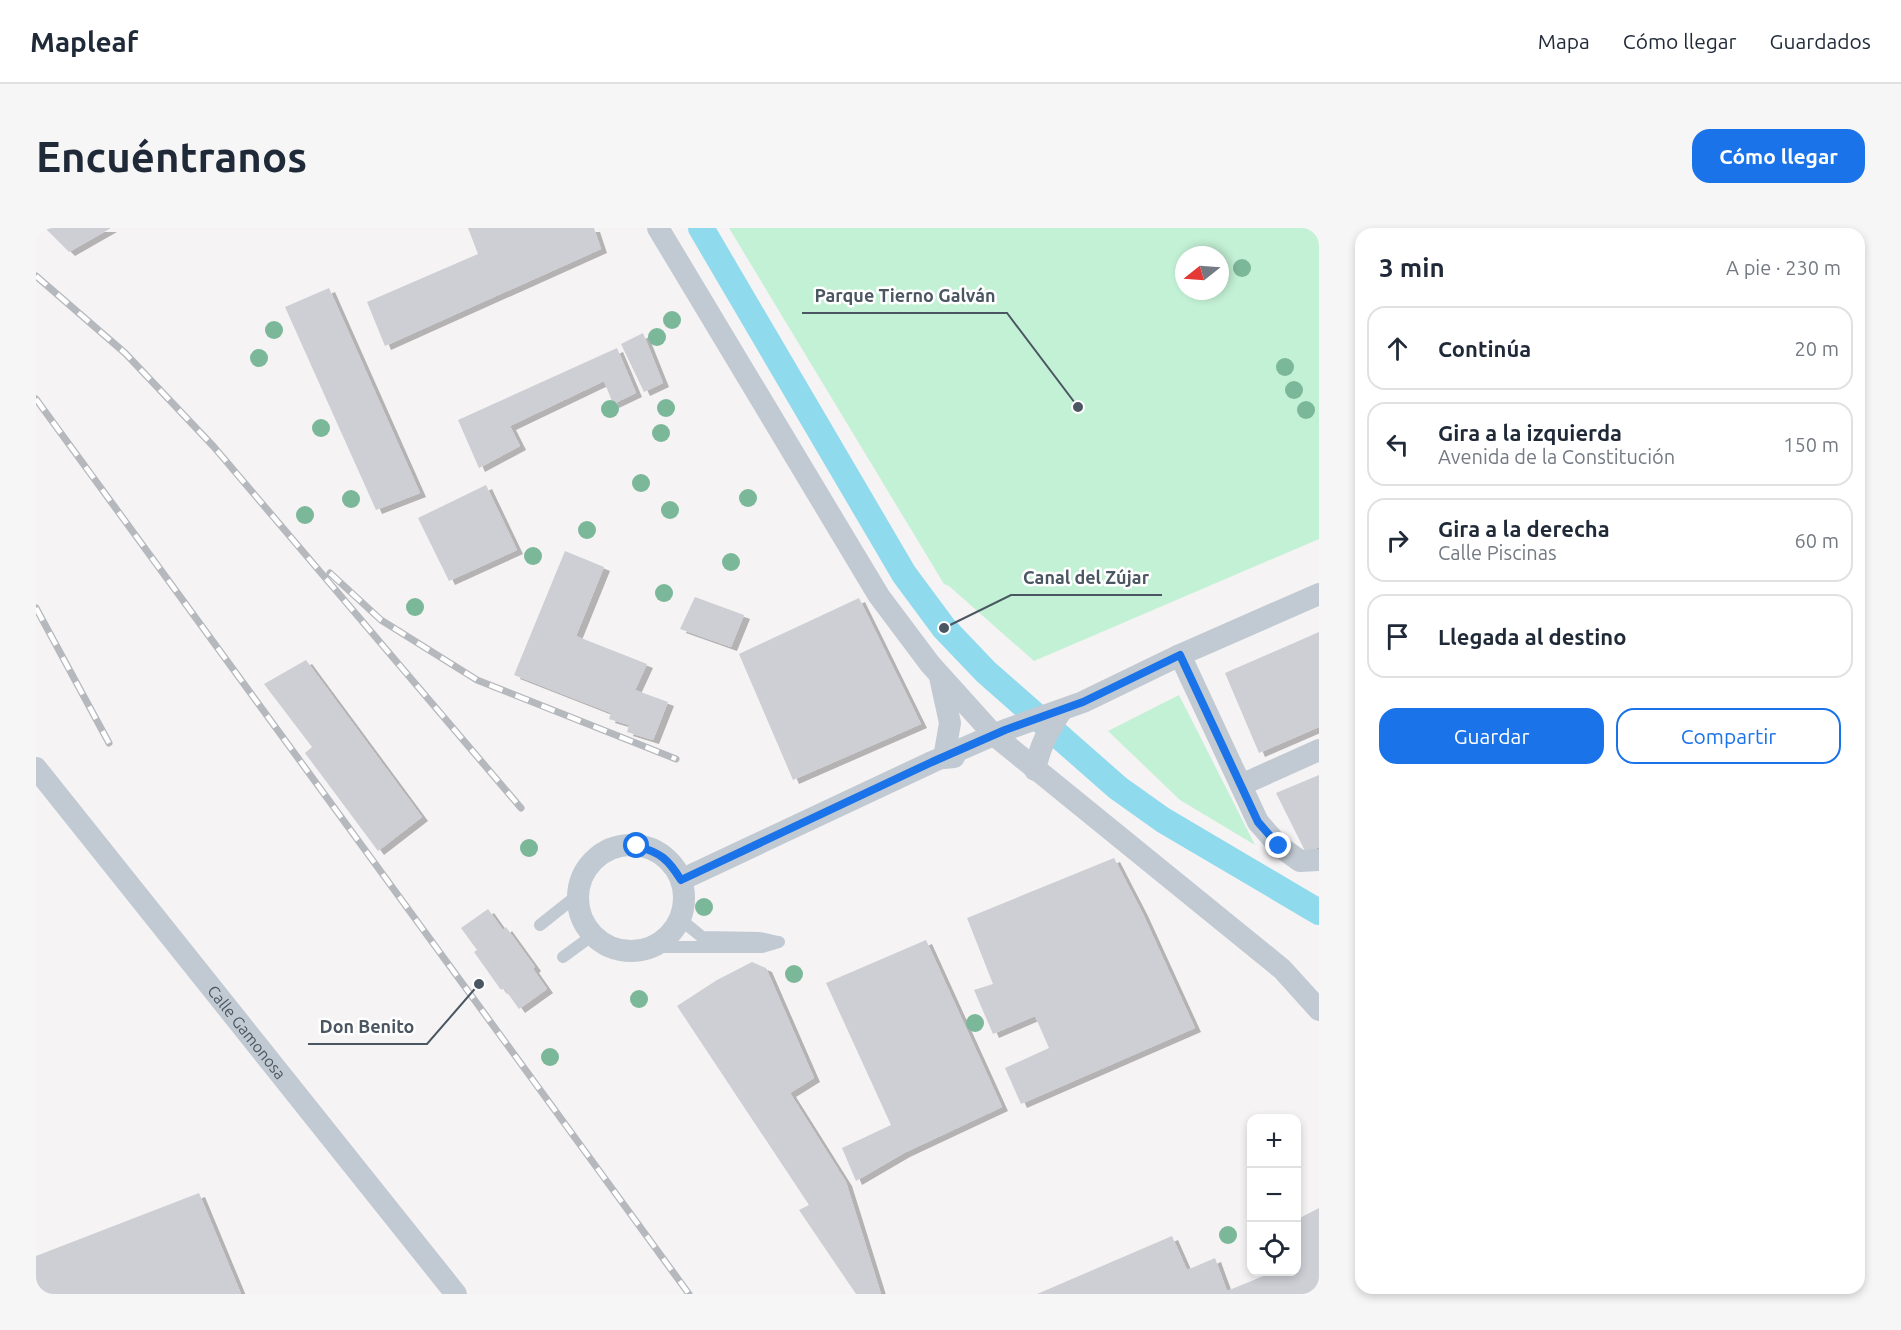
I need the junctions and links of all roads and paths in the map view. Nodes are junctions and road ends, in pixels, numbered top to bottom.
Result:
1 (658, 228) edge
2 (1319, 594) edge
3 (1180, 655) junction
4 (939, 675) junction
5 (1061, 711) junction
6 (1007, 739) junction
7 (1319, 750) edge
8 (944, 758) junction
9 (1037, 760) junction
10 (36, 768) edge
11 (1241, 785) junction
12 (1319, 860) edge
13 (681, 880) junction
14 (579, 894) junction
15 (680, 919) junction
16 (540, 925) dead end
17 (593, 935) junction
18 (653, 947) junction
19 (563, 957) dead end
20 (1319, 1010) edge
21 (456, 1294) edge

1 - 4 street
2 - 3 street
3 - 5 street
3 - 11 street
4 - 6 street
4 - 8 street
5 - 6 street
5 - 9 street
6 - 8 street
6 - 9 street
7 - 11 street
8 - 13 street
9 - 20 street
10 - 21 street, Calle Gamonosa
11 - 12 street
13 - 14 street
13 - 15 street
14 - 16 lane
14 - 17 street
15 - 18 street
15 - 18 lane
17 - 18 street
17 - 19 lane

